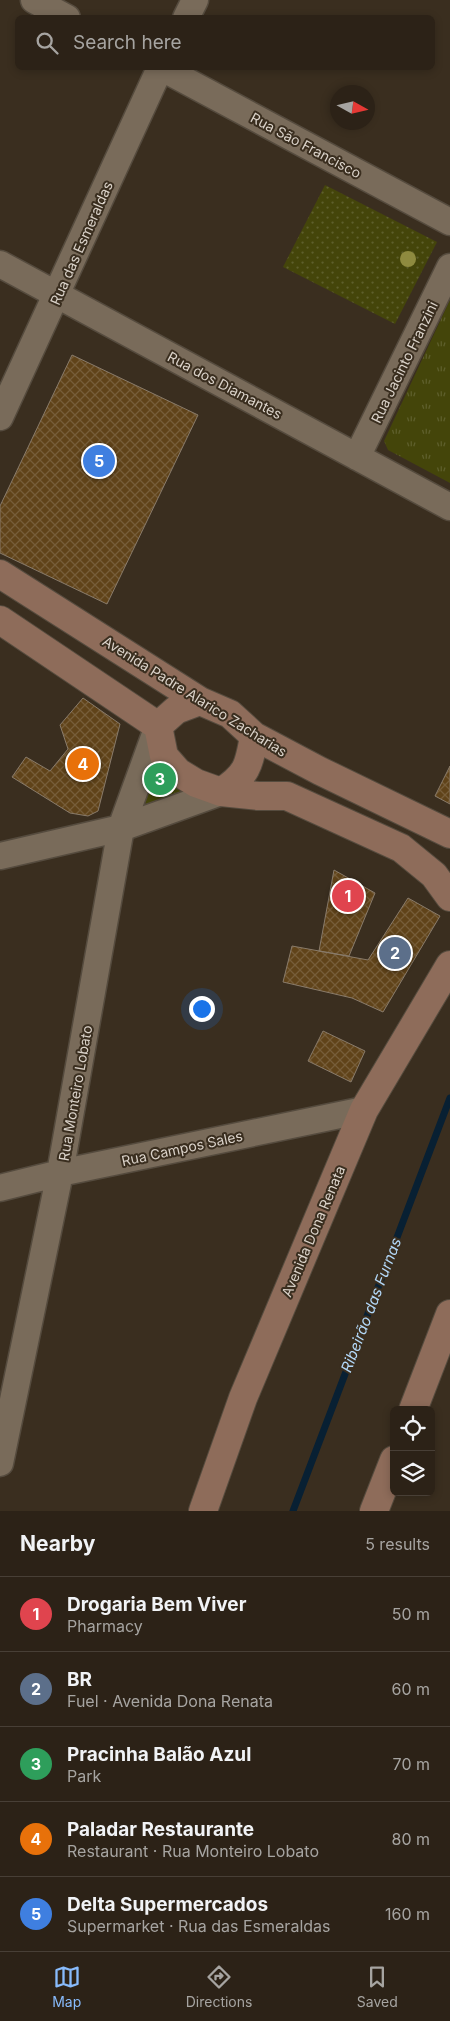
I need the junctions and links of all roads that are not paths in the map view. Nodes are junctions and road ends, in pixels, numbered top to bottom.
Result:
1 (34, 0) edge
2 (195, 0) edge
3 (62, 15) edge
4 (188, 15) edge
5 (160, 70) edge
6 (165, 70) edge
7 (450, 222) edge
8 (0, 264) edge
9 (450, 267) edge
10 (58, 295) junction
11 (0, 417) edge
12 (357, 457) junction
13 (450, 507) edge
14 (0, 574) edge
15 (0, 620) edge
16 (200, 701) junction
17 (158, 726) junction
18 (254, 736) junction
19 (221, 792) junction
20 (121, 828) junction
21 (450, 834) edge
22 (0, 856) edge
23 (450, 897) edge
24 (450, 965) edge
25 (364, 1110) junction
26 (60, 1173) junction
27 (0, 1188) edge
28 (448, 1324) edge
29 (415, 1406) edge
30 (0, 1463) edge
31 (390, 1470) edge
32 (203, 1511) edge
33 (374, 1511) edge

1 - 3 street
2 - 4 street
5 - 10 street, Rua das Esmeraldas
6 - 7 street, Rua São Francisco
8 - 10 street, Rua dos Diamantes
9 - 12 street, Rua Jacinto Franzini
10 - 11 street, Rua das Esmeraldas
10 - 12 street, Rua dos Diamantes
12 - 13 street, Rua dos Diamantes
14 - 16 street, Avenida Padre Alarico Zacharias
15 - 17 street
16 - 17 street
16 - 18 street, Avenida Padre Alarico Zacharias
17 - 19 street
17 - 20 street, Rua Monteiro Lobato
18 - 19 street
18 - 21 street, Avenida Padre Alarico Zacharias
19 - 20 street
19 - 23 street
20 - 22 street
20 - 26 street, Rua Monteiro Lobato
24 - 25 street, Avenida Dona Renata
25 - 26 street, Rua Campos Sales
25 - 32 street, Avenida Dona Renata
26 - 27 street, Rua Campos Sales
26 - 30 street, Rua Monteiro Lobato
28 - 29 street
31 - 33 street

